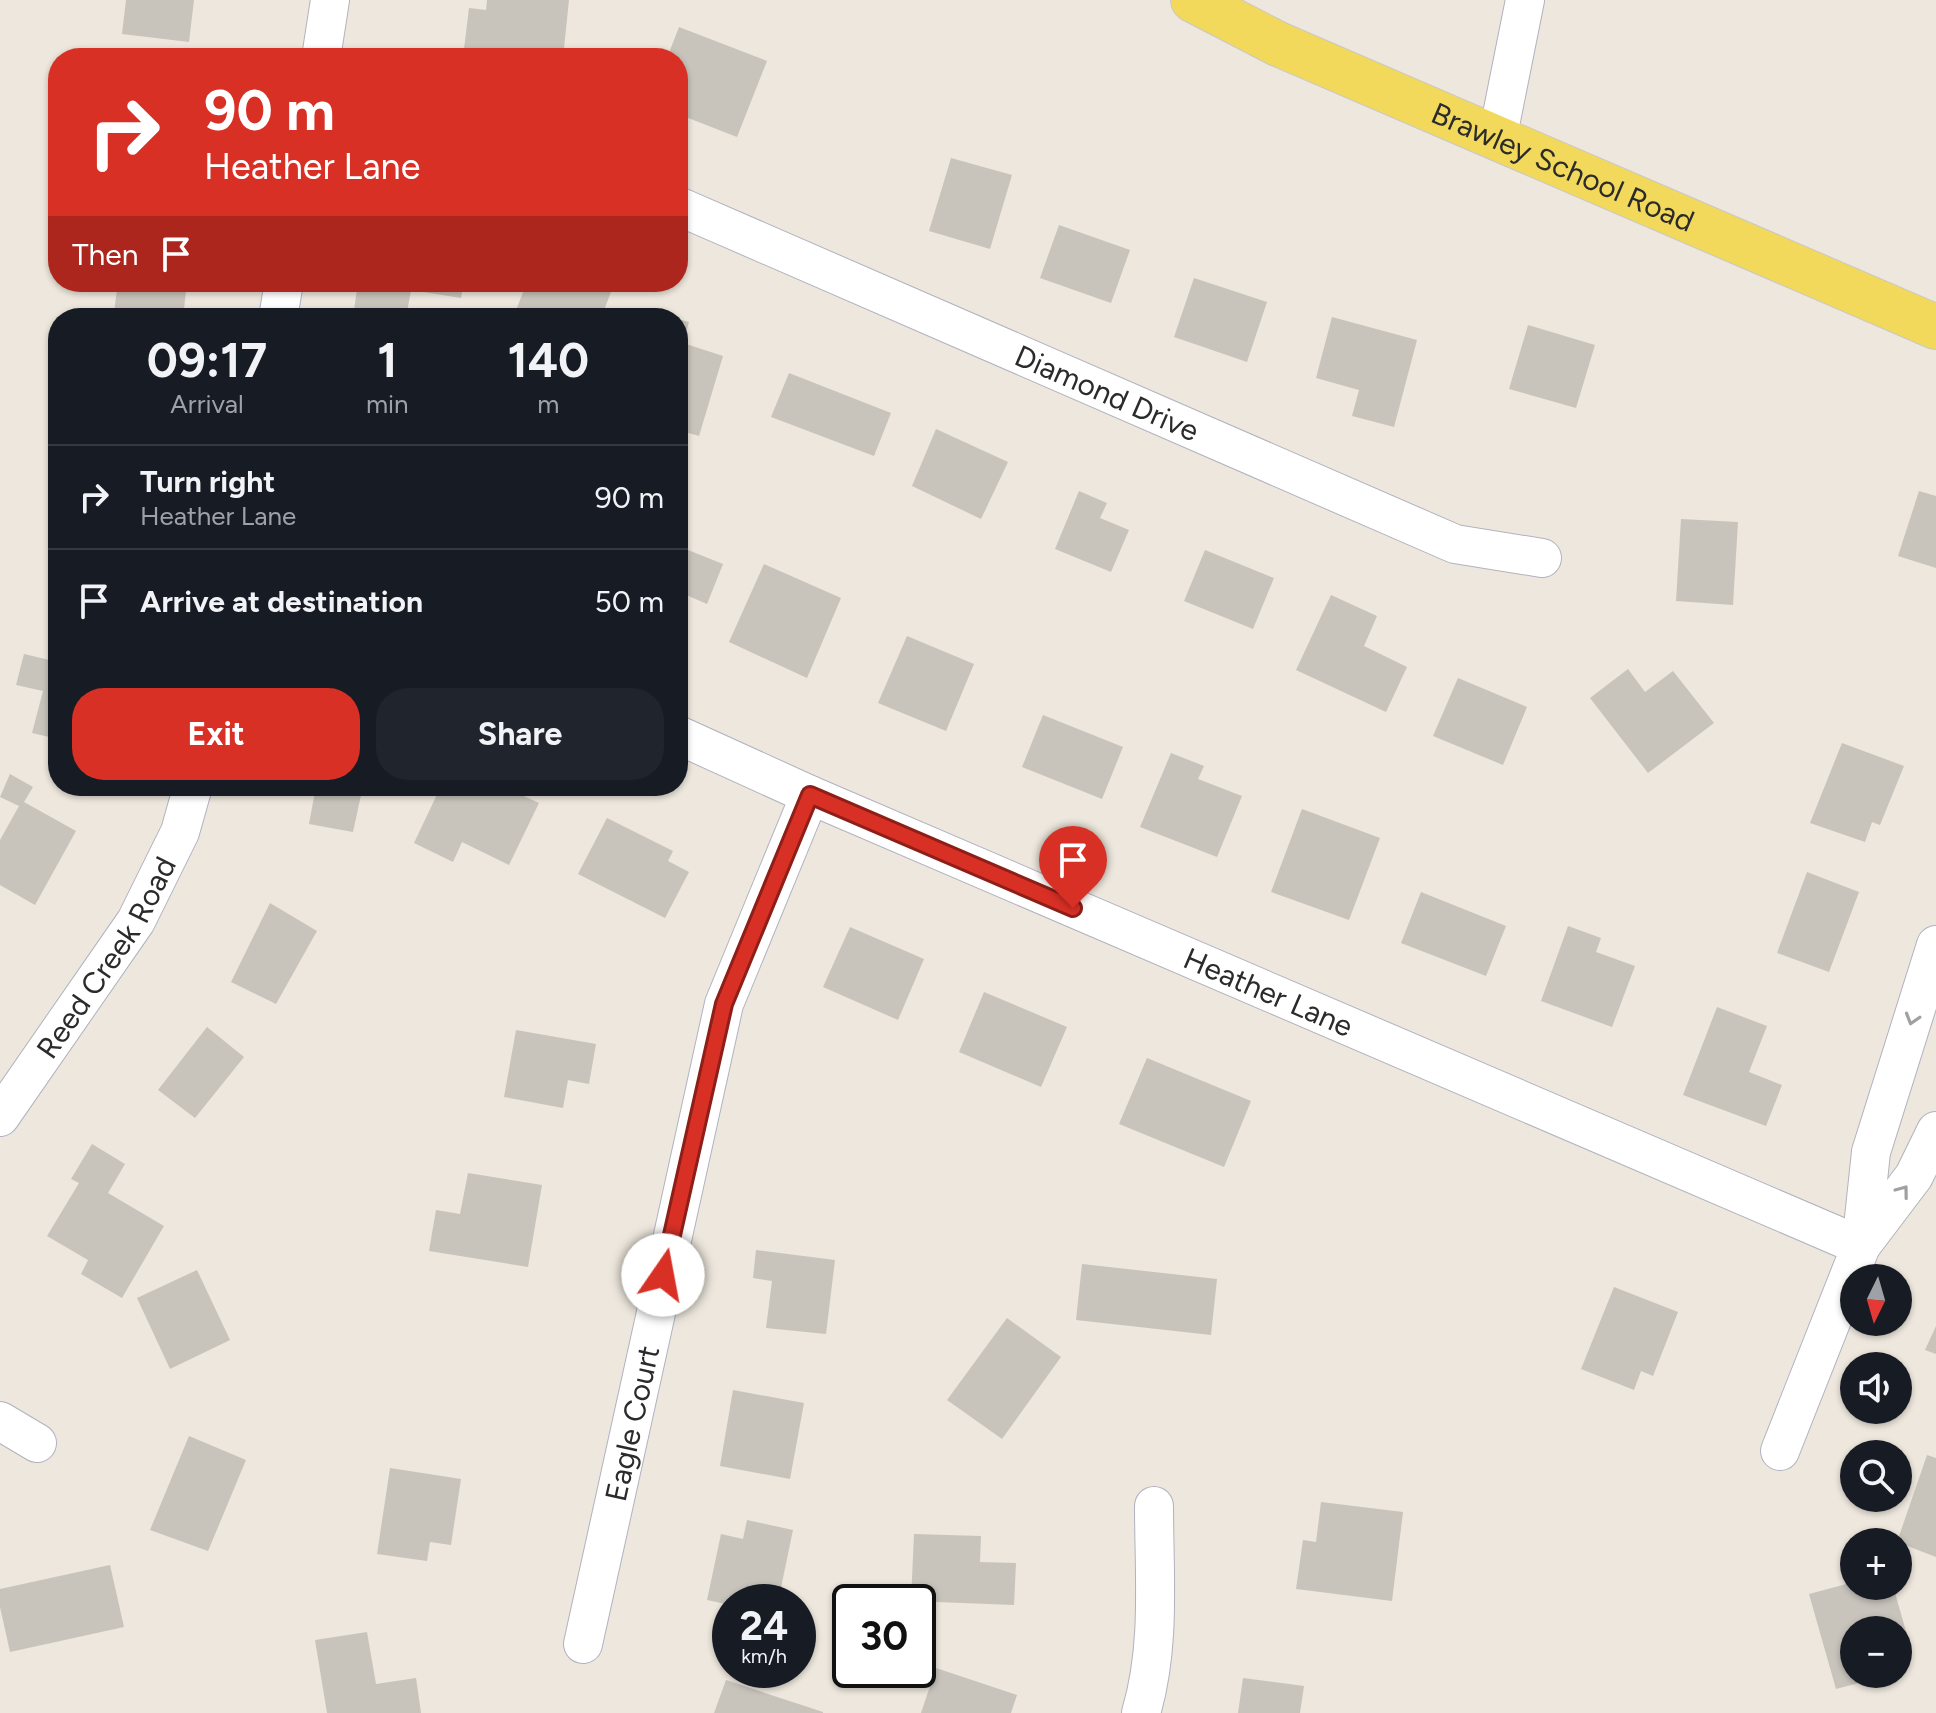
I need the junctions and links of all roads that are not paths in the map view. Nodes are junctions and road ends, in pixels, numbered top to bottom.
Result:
1 (330, 0) edge
2 (1193, 0) edge
3 (1525, 0) edge
4 (323, 48) edge
5 (1497, 140) junction
6 (688, 210) edge
7 (1936, 327) edge
8 (1542, 558) dead end
9 (688, 740) edge
10 (810, 795) junction
11 (190, 796) edge
12 (1936, 945) edge
13 (0, 1117) edge
14 (1936, 1131) edge
15 (1861, 1246) junction
16 (0, 1421) edge
17 (37, 1443) dead end
18 (1780, 1451) dead end
19 (1154, 1506) dead end
20 (583, 1644) dead end
21 (1141, 1713) edge

1 - 4 street
2 - 5 main road, Brawley School Road
3 - 5 street
5 - 7 main road, Brawley School Road
6 - 8 street, Diamond Drive
9 - 10 street, Heather Lane
10 - 15 street, Heather Lane
10 - 20 street, Eagle Court
11 - 13 street, Reed Creek Road
12 -> 15 street
15 -> 14 street
15 - 18 street
16 - 17 street
19 - 21 street

